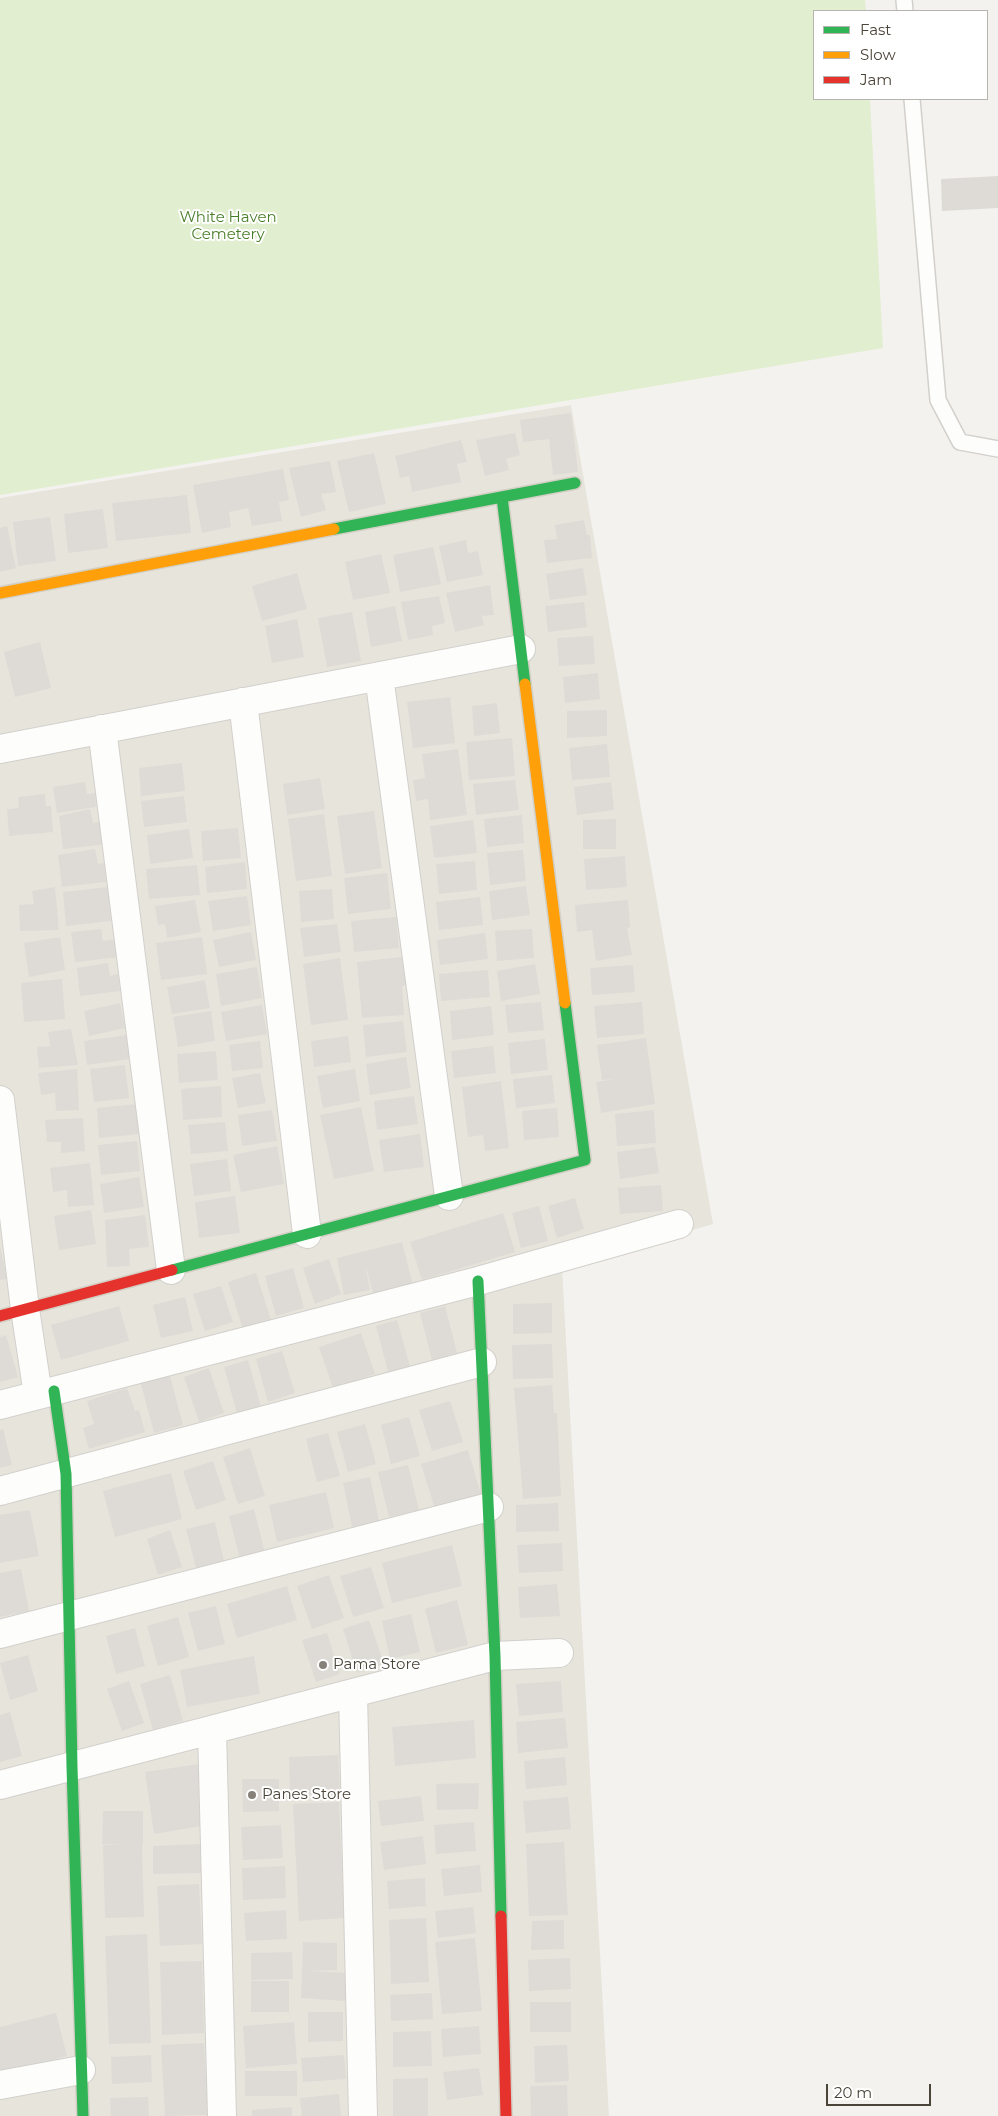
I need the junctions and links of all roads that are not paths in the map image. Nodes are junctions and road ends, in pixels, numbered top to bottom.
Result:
1 (912, 100) edge
2 (998, 449) edge
3 (575, 483) dead end
4 (502, 497) junction
5 (0, 593) edge
6 (521, 649) junction
7 (379, 676) junction
8 (243, 702) junction
9 (102, 729) junction
10 (0, 749) edge
11 (0, 1100) edge
12 (449, 1196) junction
13 (679, 1224) dead end
14 (307, 1234) junction
15 (171, 1270) junction
16 (478, 1281) junction
17 (12, 1313) edge
18 (482, 1362) junction
19 (46, 1393) junction
20 (0, 1405) edge
21 (66, 1474) junction
22 (0, 1491) edge
23 (489, 1507) junction
24 (68, 1617) junction
25 (0, 1634) edge
26 (559, 1654) dead end
27 (495, 1656) junction
28 (353, 1694) junction
29 (212, 1730) junction
30 (72, 1767) junction
31 (0, 1786) edge
32 (82, 2070) junction
33 (0, 2085) edge
34 (83, 2116) edge
35 (222, 2116) edge
36 (363, 2116) edge
37 (506, 2116) edge

1 - 2 lane
3 - 4 street
4 - 5 street
4 - 6 street
6 - 7 street
6 - 12 street
7 - 8 street
7 - 12 street
8 - 9 street
8 - 14 street
9 - 10 street
9 - 15 street
11 - 17 street
12 - 14 street
13 - 16 street
14 - 15 street
15 - 17 street
16 - 18 street
16 - 19 street
17 - 19 street
18 - 21 street
18 - 23 street
19 - 20 street
19 - 21 street
21 - 22 street
21 - 24 street
23 - 24 street
23 - 27 street
24 - 25 street
24 - 30 street
26 - 27 street
27 - 28 street
27 - 37 street
28 - 29 street
28 - 36 street
29 - 30 street
29 - 35 street
30 - 31 street
30 - 32 street
32 - 33 street
32 - 34 street

